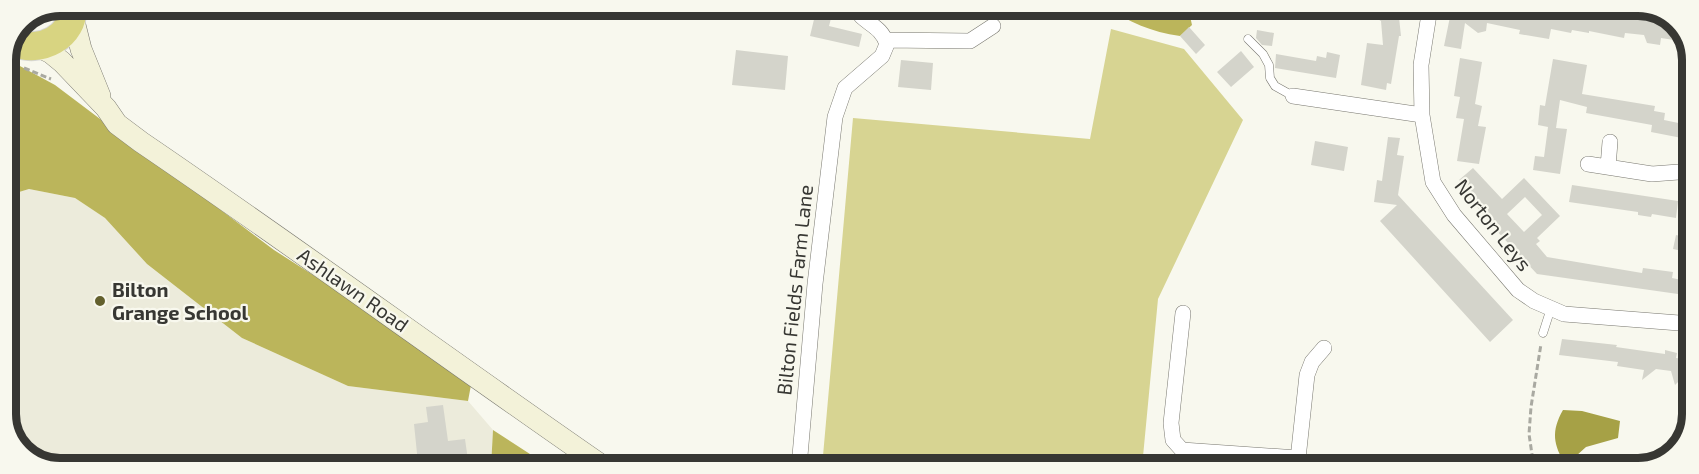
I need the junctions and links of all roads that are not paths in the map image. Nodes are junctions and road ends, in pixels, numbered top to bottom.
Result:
1 (71, 17) edge
2 (74, 17) edge
3 (861, 17) edge
4 (1429, 17) edge
5 (993, 26) dead end
6 (1248, 39) dead end
7 (886, 40) junction
8 (26, 45) edge
9 (1293, 96) joint
10 (106, 108) junction
11 (1422, 115) junction
12 (1610, 142) dead end
13 (1588, 164) dead end
14 (1608, 167) junction
15 (1682, 172) edge
16 (1551, 308) junction
17 (1182, 313) dead end
18 (1682, 323) edge
19 (1543, 333) road end
20 (1324, 348) dead end
21 (591, 458) edge
22 (800, 458) edge
23 (1253, 458) edge
24 (1299, 458) edge

1 - 8 highway
2 - 10 main road, Ashlawn Road
3 - 7 street
4 - 11 street, Norton Leys
5 - 7 street
6 - 9 lane
7 - 22 street, Bilton Fields Farm Lane
8 - 10 main road, Ashlawn Road
9 - 11 street
10 - 21 main road, Ashlawn Road
11 - 16 street, Norton Leys
12 - 14 street
13 - 14 street
14 - 15 street
16 - 18 street, Norton Leys
16 - 19 lane
17 - 23 street
20 - 24 street

